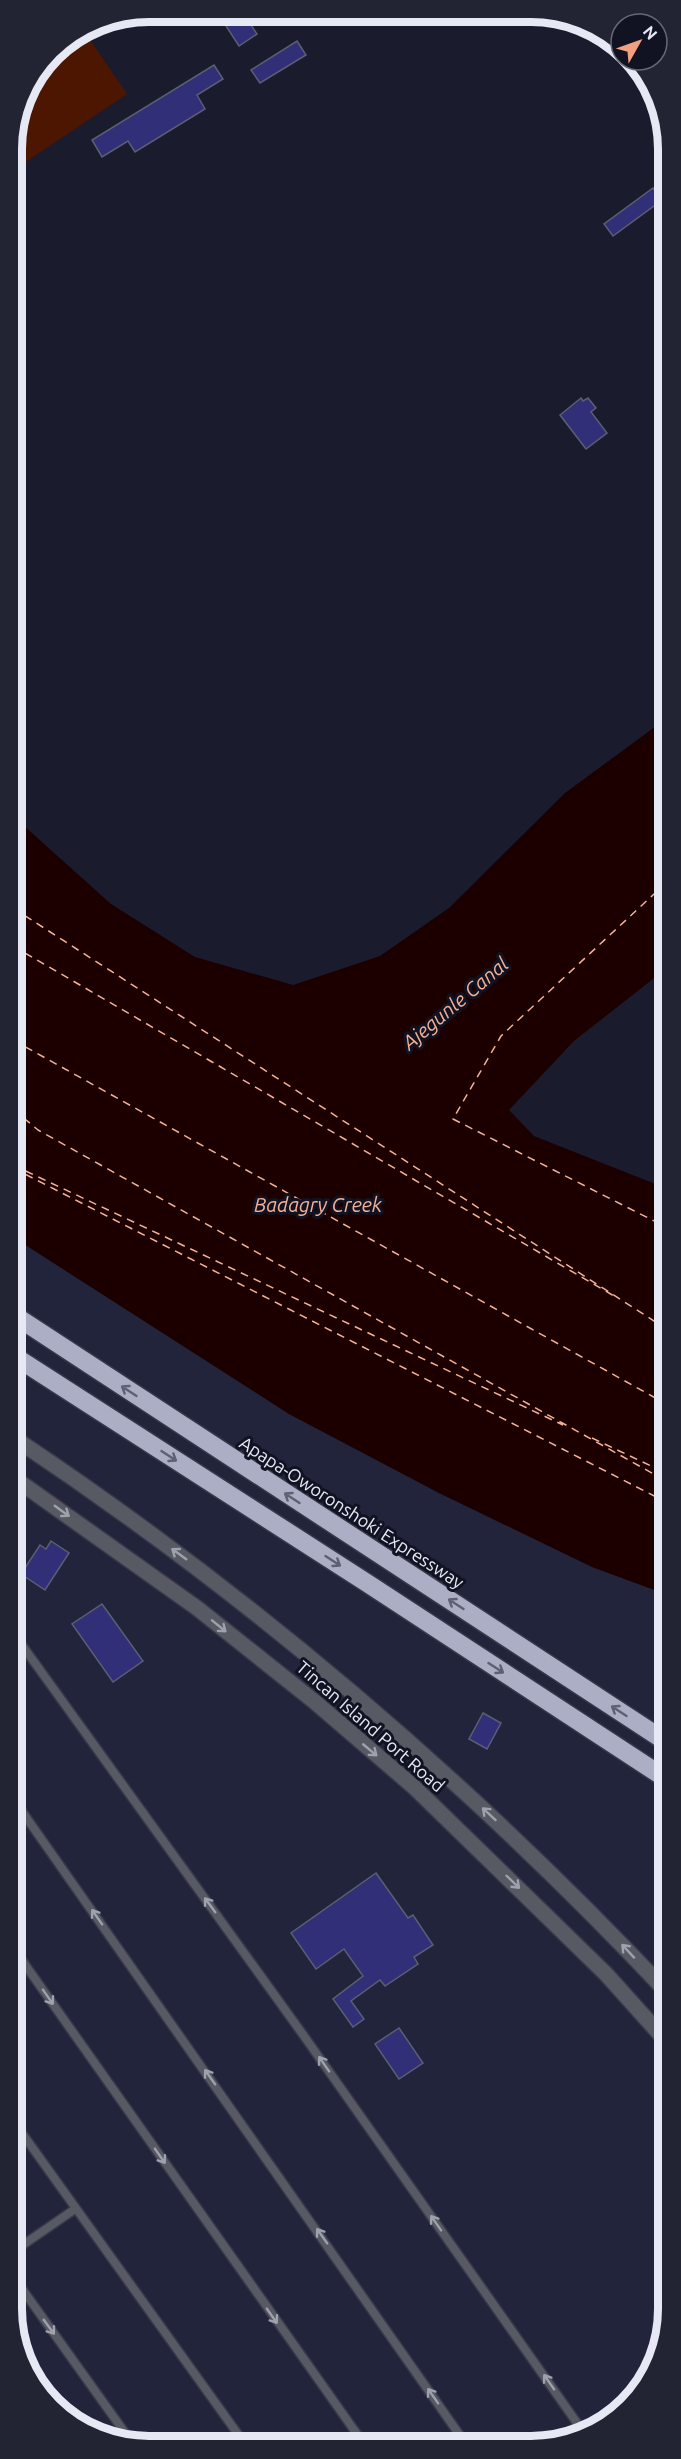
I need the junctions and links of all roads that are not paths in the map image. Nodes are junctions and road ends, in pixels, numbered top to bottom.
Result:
1 (22, 1321) edge
2 (22, 1361) edge
3 (22, 1444) edge
4 (22, 1484) edge
5 (22, 1646) edge
6 (658, 1736) edge
7 (658, 1773) edge
8 (22, 1812) edge
9 (22, 1961) edge
10 (658, 1983) edge
11 (658, 2032) edge
12 (22, 2134) edge
13 (75, 2209) junction
14 (22, 2246) edge
15 (22, 2289) edge
16 (580, 2427) edge
17 (126, 2434) edge
18 (239, 2436) edge
19 (358, 2436) edge
20 (460, 2436) edge

6 -> 1 highway, Apapa-Oworonshoki Expressway
2 -> 7 highway
10 -> 3 street, Tincan Island Port Road
4 -> 11 street, Tincan Island Port Road
16 -> 5 lane
20 -> 8 lane
9 -> 19 lane
12 - 13 lane
13 - 14 lane
13 - 18 lane
15 -> 17 lane

